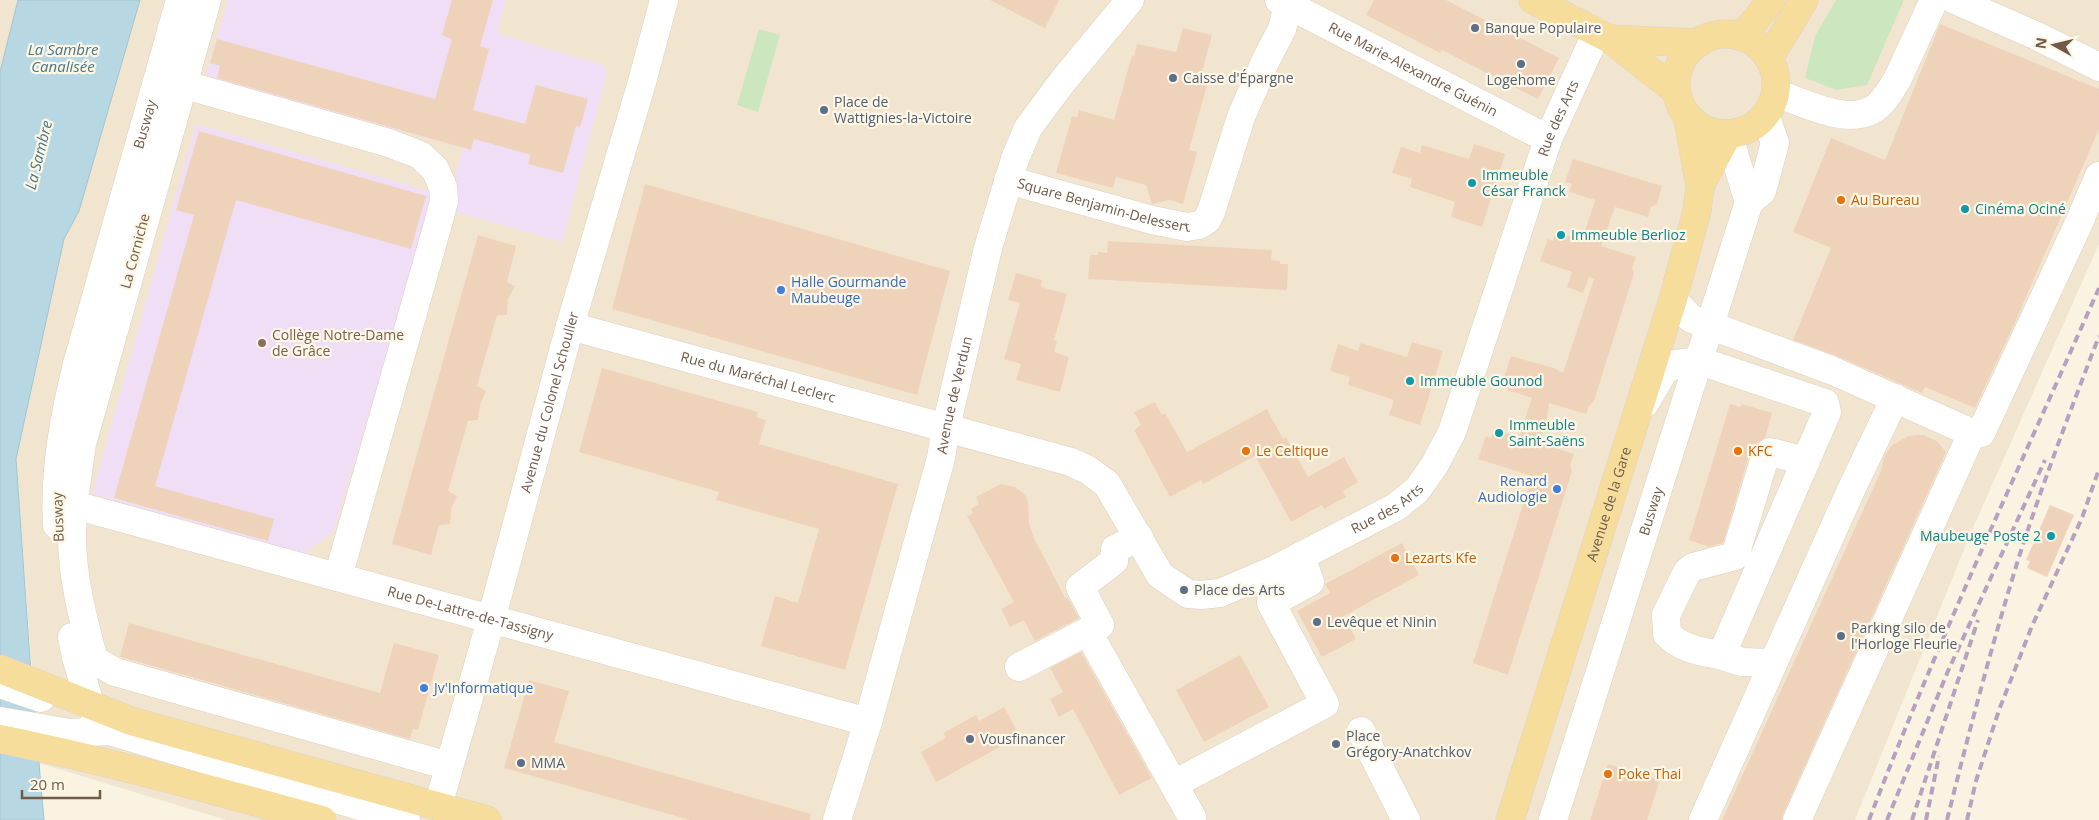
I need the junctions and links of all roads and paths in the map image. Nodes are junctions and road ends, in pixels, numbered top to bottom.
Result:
1 (180, 0) edge
2 (207, 0) edge
3 (664, 0) edge
4 (1130, 0) edge
5 (1533, 0) edge
6 (1757, 0) edge
7 (1772, 0) edge
8 (1804, 0) edge
9 (1817, 0) edge
10 (1934, 0) edge
11 (1955, 0) edge
12 (1283, 2) edge
13 (1604, 35) junction
14 (1737, 36) junction
15 (1699, 43) junction
16 (2099, 67) edge
17 (182, 84) junction
18 (1771, 85) junction
19 (1682, 103) junction
20 (1728, 134) junction
21 (1548, 139) junction
22 (2099, 176) edge
23 (1008, 180) junction
24 (1700, 186) junction
25 (1749, 202) junction
26 (1673, 299) junction
27 (570, 326) junction
28 (1711, 326) junction
29 (1700, 361) junction
30 (1839, 374) junction
31 (1895, 398) junction
32 (1825, 403) junction
33 (1636, 417) junction
34 (946, 427) junction
35 (1972, 433) junction
36 (1806, 461) junction
37 (74, 505) junction
38 (1138, 537) junction
39 (1301, 556) junction
40 (338, 578) junction
41 (491, 620) junction
42 (1088, 632) junction
43 (1716, 654) junction
44 (1774, 663) junction
45 (1020, 667) dead end
46 (0, 669) edge
47 (0, 684) edge
48 (73, 718) junction
49 (0, 721) edge
50 (868, 722) junction
51 (1361, 731) dead end
52 (0, 739) edge
53 (449, 766) junction
54 (1174, 784) junction
55 (438, 806) junction
56 (1192, 817) dead end
57 (322, 820) edge
58 (406, 820) edge
59 (487, 820) edge
60 (838, 820) edge
61 (1406, 820) edge
62 (1510, 820) edge
63 (1553, 820) edge
64 (1703, 820) edge
65 (1797, 820) edge

1 - 48 street, Busway
2 - 17 street, La Corniche
3 - 27 street, Avenue du Colonel Schouller
4 - 23 street, Avenue de Verdun
5 - 13 main road
6 - 14 street
7 - 14 main road
8 - 18 main road
9 - 18 street
10 - 18 street
11 - 16 street
12 - 21 street, Rue Marie-Alexandre Guénin
12 - 23 street, Square Benjamin-Delessert
13 - 15 main road
13 - 19 main road
13 - 21 street, Rue des Arts
14 - 15 main road
14 - 18 main road
15 - 19 main road
17 - 37 street, La Corniche
17 - 40 street
18 - 20 main road
18 - 25 street, Busway
19 - 20 main road
19 - 24 main road, Avenue de la Gare
20 - 24 main road, Avenue de la Gare
20 - 25 street
21 - 39 street, Rue des Arts
22 - 35 street
23 - 34 street, Avenue de Verdun
24 - 26 main road, Avenue de la Gare
25 - 28 street, Busway
26 - 28 street
26 - 33 main road, Avenue de la Gare
27 - 34 street, Rue du Maréchal Leclerc
27 - 41 street, Avenue du Colonel Schouller
28 - 29 street, Busway
28 - 30 street
29 - 32 street
29 - 33 street
29 - 63 street, Busway
30 - 31 street
30 - 32 street
31 - 35 street
31 - 44 street
32 - 36 street
33 - 62 main road, Avenue de la Gare
34 - 38 street, Rue des Arts
34 - 50 street, Avenue de Verdun
35 - 65 street
36 - 43 street
36 - 43 street
37 - 40 street, Rue De-Lattre-de-Tassigny
37 - 53 street, La Corniche
38 - 39 street, Rue des Arts
38 - 42 street
39 - 54 street
40 - 41 street, Rue De-Lattre-de-Tassigny
41 - 50 street, Rue De-Lattre-de-Tassigny
41 - 53 street, Avenue du Colonel Schouller
42 - 45 street
42 - 54 street
43 - 44 street
44 - 64 street
46 - 48 main road
47 - 48 street
48 - 49 street
48 - 52 main road
48 - 55 main road
48 - 57 main road
48 - 58 street, Busway
50 - 60 street, Avenue de Verdun
51 - 61 street
53 - 55 street, Avenue du Colonel Schouller
54 - 56 street
55 - 59 main road

